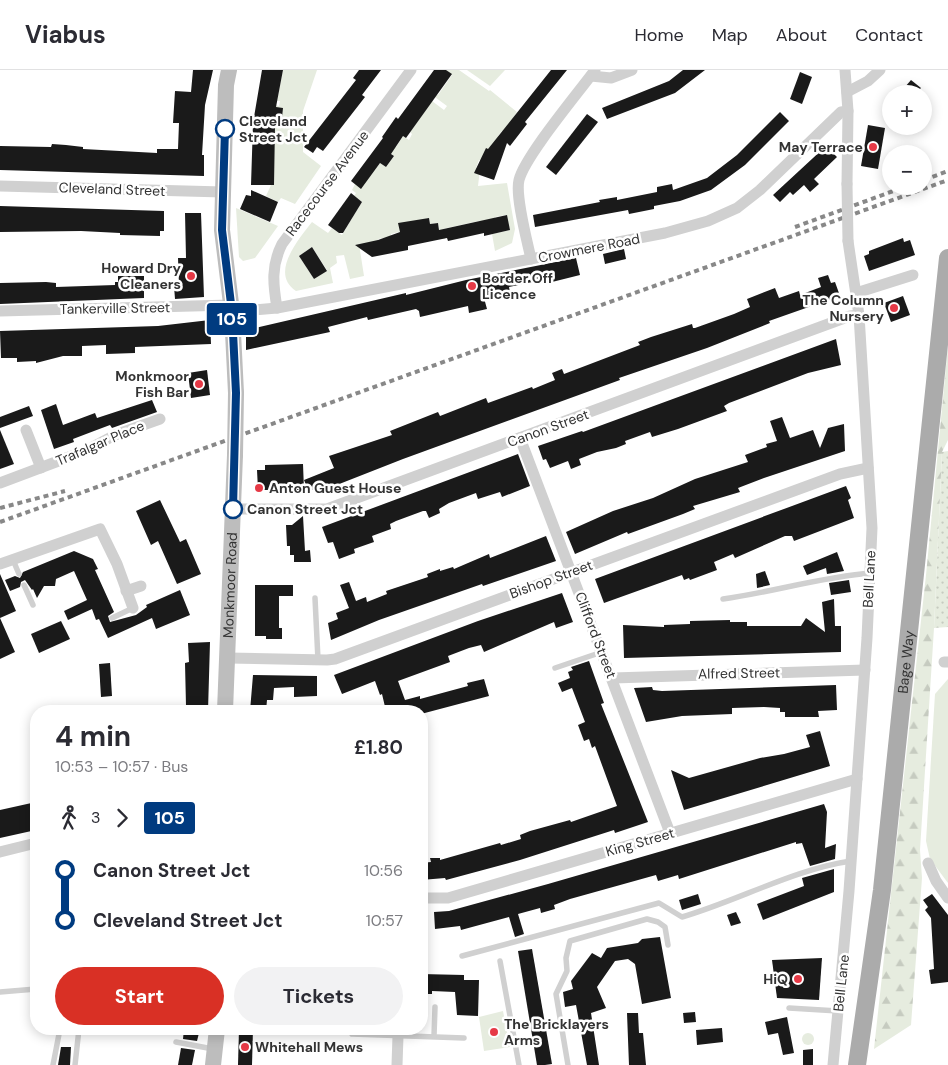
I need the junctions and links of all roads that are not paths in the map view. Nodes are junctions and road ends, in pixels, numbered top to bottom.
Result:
1 (229, 70) edge
2 (411, 70) edge
3 (632, 70) edge
4 (845, 70) edge
5 (880, 70) edge
6 (593, 73) edge
7 (847, 92) junction
8 (848, 111) junction
9 (0, 186) edge
10 (223, 192) junction
11 (948, 258) edge
12 (531, 259) junction
13 (913, 275) dead end
14 (856, 293) junction
15 (277, 308) junction
16 (231, 309) junction
17 (0, 311) edge
18 (859, 316) junction
19 (160, 419) dead end
20 (26, 430) dead end
21 (520, 438) junction
22 (40, 468) junction
23 (868, 468) junction
24 (0, 483) edge
25 (233, 509) junction
26 (13, 560) junction
27 (0, 564) edge
28 (570, 572) junction
29 (871, 573) junction
30 (19, 574) dead end
31 (24, 585) dead end
32 (141, 586) dead end
33 (126, 591) junction
34 (315, 598) dead end
35 (723, 598) dead end
36 (33, 605) dead end
37 (133, 608) joint
38 (112, 618) dead end
39 (602, 652) junction
40 (228, 658) junction
41 (318, 660) junction
42 (555, 668) dead end
43 (865, 670) junction
44 (612, 678) junction
45 (225, 705) edge
46 (857, 779) junction
47 (670, 833) junction
48 (30, 844) edge
49 (0, 852) edge
50 (851, 861) junction
51 (928, 863) dead end
52 (428, 898) edge
53 (948, 898) edge
54 (668, 945) dead end
55 (462, 956) dead end
56 (500, 961) dead end
57 (30, 990) edge
58 (0, 992) edge
59 (435, 1007) dead end
60 (789, 1008) dead end
61 (838, 1011) junction
62 (59, 1035) edge
63 (79, 1035) edge
64 (216, 1035) edge
65 (372, 1035) edge
66 (392, 1036) junction
67 (434, 1036) junction
68 (464, 1038) dead end
69 (176, 1042) dead end
70 (214, 1057) edge
71 (53, 1065) edge
72 (75, 1065) edge
73 (397, 1065) edge
74 (519, 1065) edge
75 (568, 1065) edge
76 (833, 1065) edge
77 (857, 1065) edge

1 - 10 street, Monkmoor Road
2 - 15 street, Racecourse Avenue
3 - 6 street
4 - 7 street, Bell Lane
5 - 7 street
6 - 12 street
7 - 8 street, Bell Lane
8 - 12 street, Crowmere Road
8 - 14 street, Bell Lane, bridge
9 - 10 street, Cleveland Street
10 - 16 street, Monkmoor Road
11 - 77 main road, Bage Way
12 - 15 street, Crowmere Road
13 - 14 street
14 - 18 street, Bell Lane
15 - 16 street, Crowmere Road
16 - 17 street, Tankerville Street
16 - 25 street, Monkmoor Road, bridge
18 - 21 street, Canon Street
18 - 23 street, Bell Lane
19 - 22 street, Trafalgar Place
20 - 22 street, Trafalgar Place
21 - 25 street, Canon Street
21 - 28 street, Clifford Street
22 - 24 street, Trafalgar Place
23 - 28 street, Bishop Street
23 - 29 street, Bell Lane
25 - 40 street, Monkmoor Road
26 - 27 street
26 - 30 lane
26 - 33 street
28 - 39 street, Clifford Street
28 - 41 street, Bishop Street
29 - 35 lane
29 - 43 street, Bell Lane
31 - 36 lane
32 - 33 street
33 - 37 street
34 - 41 lane
37 - 38 lane
39 - 42 lane
39 - 44 street, Clifford Street
40 - 41 street, Bishop Street
40 - 45 street, Monkmoor Road
43 - 44 street, Alfred Street
43 - 46 street, Bell Lane
44 - 47 street, Clifford Street
46 - 47 street, King Street
46 - 50 street, Bell Lane
47 - 52 street, King Street
48 - 49 street
50 - 55 lane
50 - 61 street, Bell Lane
51 - 53 street
54 - 75 lane
56 - 74 lane
57 - 58 lane
59 - 67 lane
60 - 61 lane
61 - 76 street, Bell Lane
62 - 71 lane
63 - 72 lane
64 - 70 street
65 - 66 lane
66 - 67 lane
66 - 73 street
67 - 68 lane
69 - 70 lane

